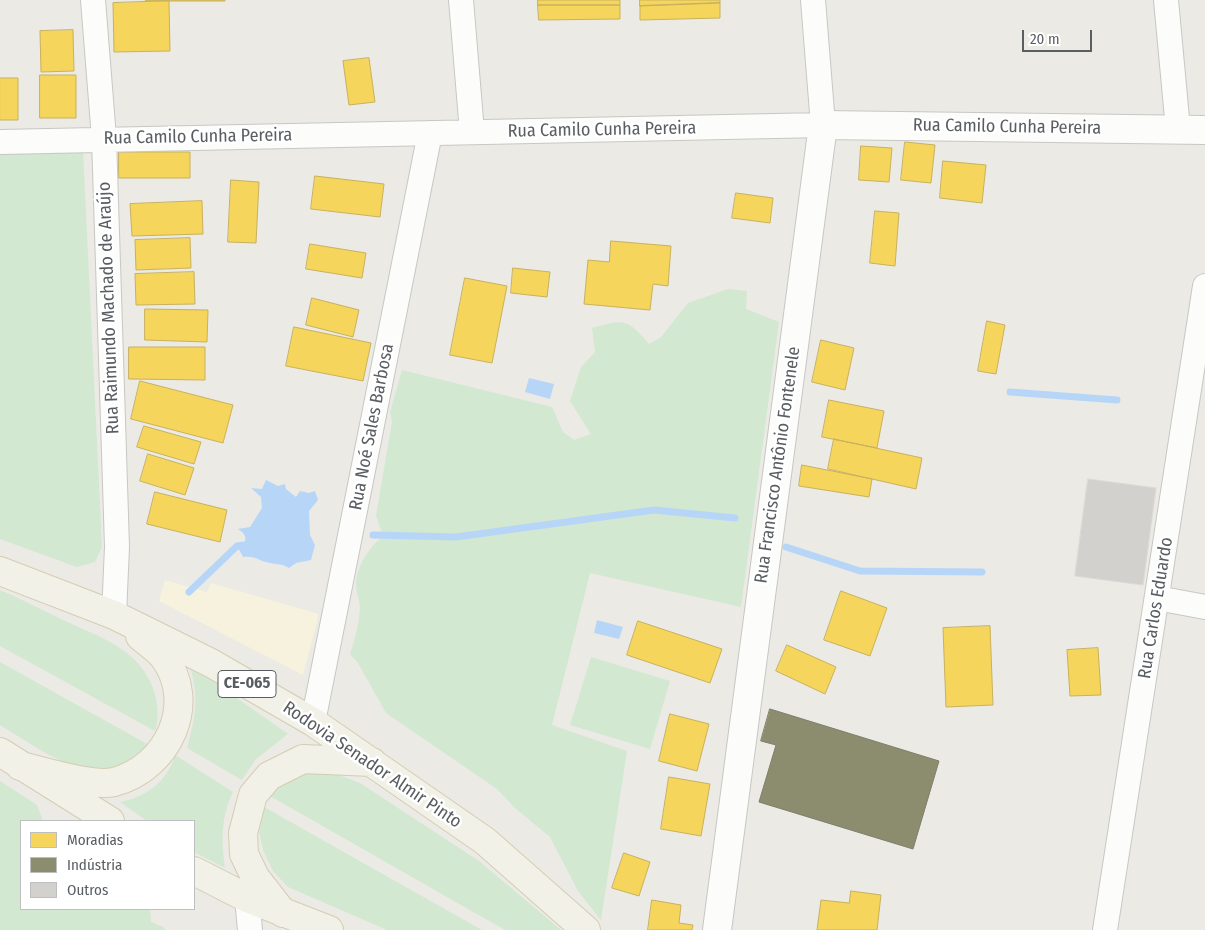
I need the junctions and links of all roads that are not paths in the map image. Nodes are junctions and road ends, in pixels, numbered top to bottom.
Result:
1 (93, 0) edge
2 (461, 0) edge
3 (813, 0) edge
4 (1166, 0) edge
5 (823, 126) junction
6 (1178, 129) junction
7 (1205, 130) edge
8 (472, 132) junction
9 (430, 133) junction
10 (104, 138) junction
11 (0, 142) edge
12 (1205, 286) edge
13 (0, 571) edge
14 (1157, 598) junction
15 (1205, 607) edge
16 (114, 615) junction
17 (313, 722) junction
18 (10, 759) edge
19 (373, 762) junction
20 (108, 820) edge
21 (195, 872) edge
22 (247, 898) junction
23 (283, 913) junction
24 (250, 930) edge
25 (329, 930) edge
26 (586, 930) edge
27 (717, 930) edge
28 (1105, 930) edge

1 - 10 street, Rua Raimundo Machado de Araújo
2 - 8 street
3 - 5 street, Rua Francisco Antônio Fontenele
4 - 6 street
5 - 6 street, Rua Camilo Cunha Pereira
5 - 8 street, Rua Camilo Cunha Pereira
5 - 27 street, Rua Francisco Antônio Fontenele
6 - 7 street, Rua Camilo Cunha Pereira
8 - 9 street, Rua Camilo Cunha Pereira
9 - 10 street, Rua Camilo Cunha Pereira
9 - 17 street, Rua Noé Sales Barbosa
10 - 11 street, Rua Camilo Cunha Pereira
10 - 16 street, Rua Raimundo Machado de Araújo
12 - 14 street, Rua Carlos Eduardo
13 - 16 main road, Rodovia Senador Almir Pinto / CE-065
14 - 15 street
14 - 28 street, Rua Carlos Eduardo
16 - 17 main road, Rodovia Senador Almir Pinto / CE-065
16 - 18 main road
17 - 19 main road, Rodovia Senador Almir Pinto / CE-065
18 - 20 main road
19 - 23 main road
19 - 26 main road, Rodovia Senador Almir Pinto / CE-065
21 - 22 main road
22 - 23 main road
22 - 24 street
23 - 25 main road

